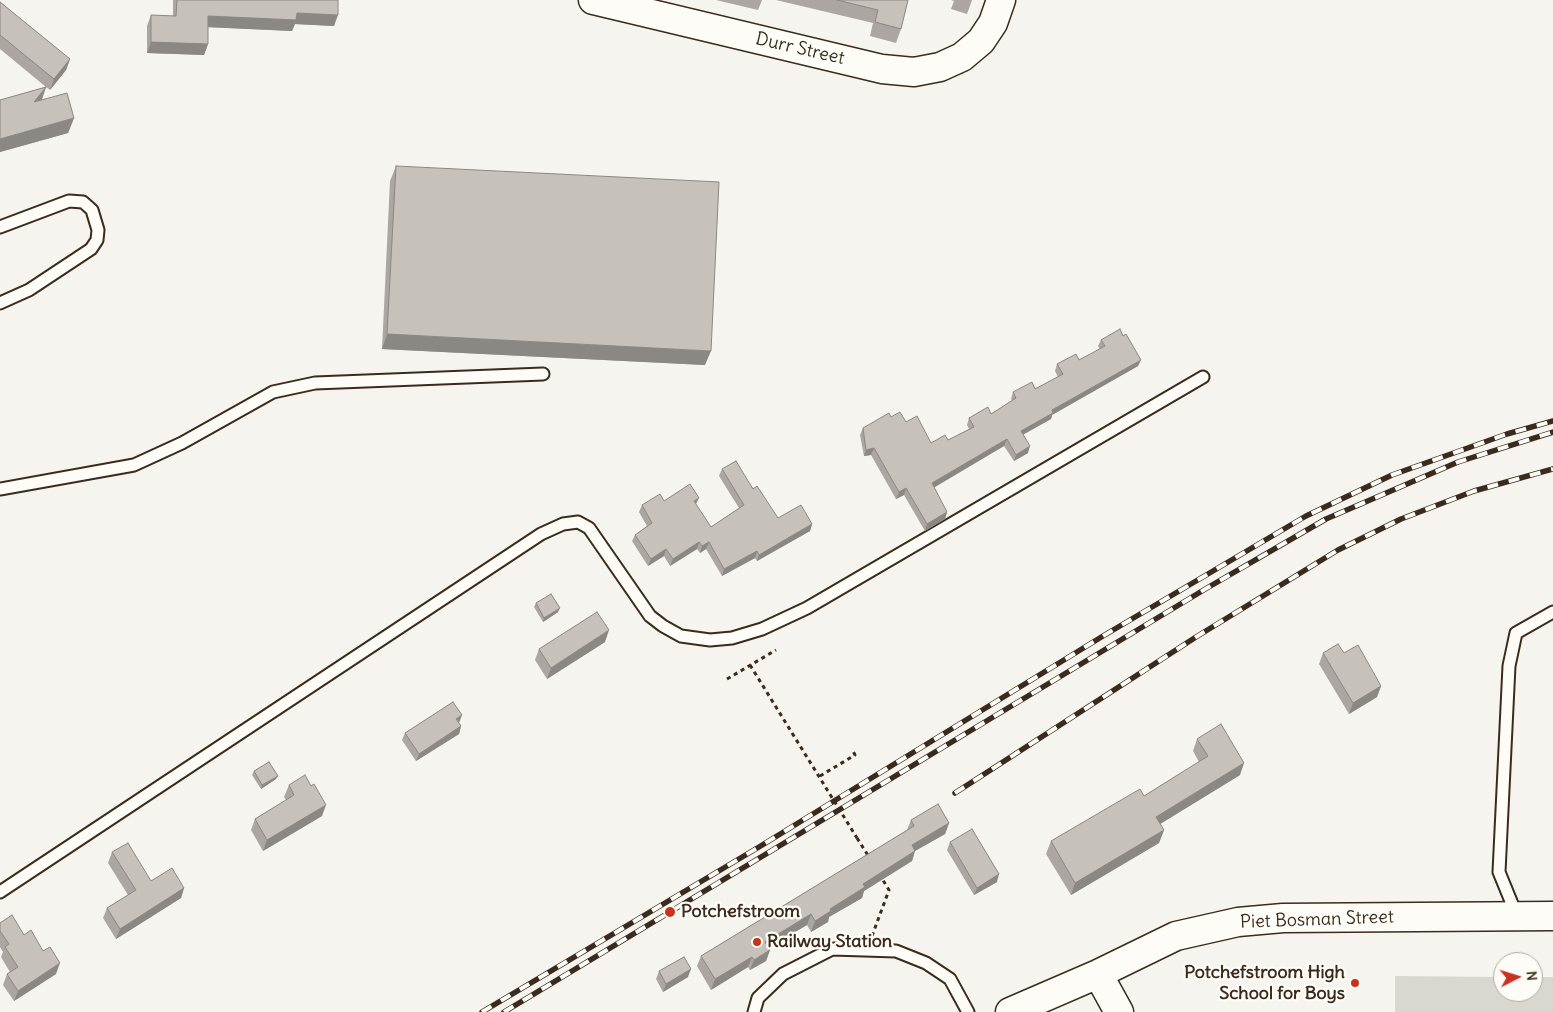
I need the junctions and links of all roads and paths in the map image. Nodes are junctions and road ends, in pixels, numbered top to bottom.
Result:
1 (593, 0) edge
2 (997, 12) edge
3 (0, 227) edge
4 (0, 303) edge
5 (543, 374) dead end
6 (1204, 377) dead end
7 (0, 489) edge
8 (1553, 612) edge
9 (776, 650) dead end
10 (750, 665) junction
11 (727, 679) dead end
12 (853, 751) dead end
13 (820, 776) junction
14 (874, 865) edge
15 (879, 873) edge
16 (0, 892) edge
17 (1517, 916) junction
18 (1553, 916) edge
19 (866, 950) junction
20 (1098, 974) junction
21 (754, 1012) edge
22 (968, 1012) edge
23 (1010, 1012) edge
24 (1119, 1012) edge

1 - 2 street, Durr Street
3 - 4 lane
5 - 7 lane
6 - 16 lane
8 - 17 lane
9 - 10 path
10 - 11 path
10 - 13 path, bridge
12 - 13 path
13 - 14 path, bridge
15 - 19 path
17 - 18 street, Piet Bosman Street
17 - 20 street, Piet Bosman Street
19 - 21 lane
19 - 22 lane
20 - 23 street, Piet Bosman Street
20 - 24 street

